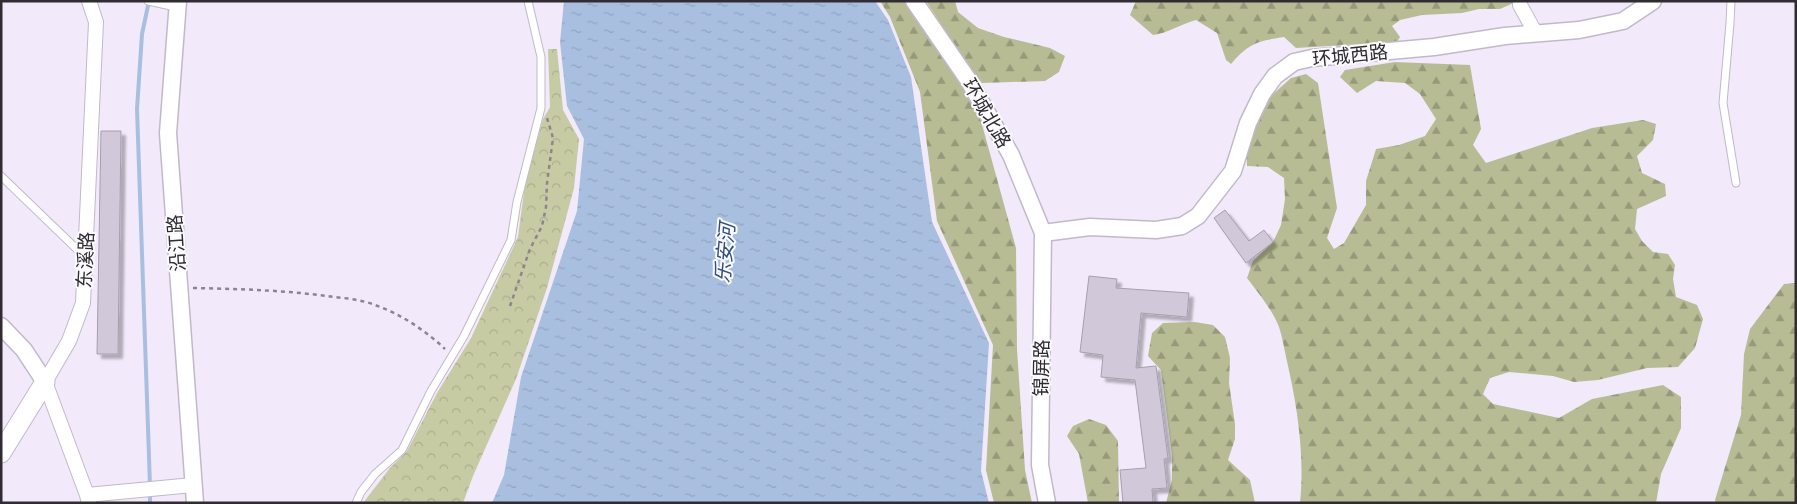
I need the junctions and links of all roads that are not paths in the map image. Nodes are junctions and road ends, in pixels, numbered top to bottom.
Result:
1 (89, 1) edge
2 (148, 1) edge
3 (528, 1) edge
4 (914, 1) edge
5 (1653, 1) edge
6 (1731, 1) edge
7 (177, 4) edge
8 (1520, 6) dead end
9 (1536, 34) junction
10 (1, 176) edge
11 (1736, 183) dead end
12 (1043, 233) junction
13 (85, 258) junction
14 (1, 326) edge
15 (45, 382) junction
16 (1, 453) edge
17 (193, 485) junction
18 (88, 499) edge
19 (194, 503) edge
20 (356, 503) edge
21 (1047, 503) edge

1 - 13 street, 东溪路
2 - 7 lane
3 - 20 lane
4 - 12 street, 环城北路
5 - 9 street, 环城西路
6 - 11 lane
7 - 17 street, 沿江路
8 - 9 street
9 - 12 street, 环城西路
10 - 13 lane
12 - 21 street, 锦屏路
13 - 15 street, 东溪路
14 - 15 street
15 - 16 main road
15 - 18 street
17 - 18 street
17 - 19 street, 沿江路

